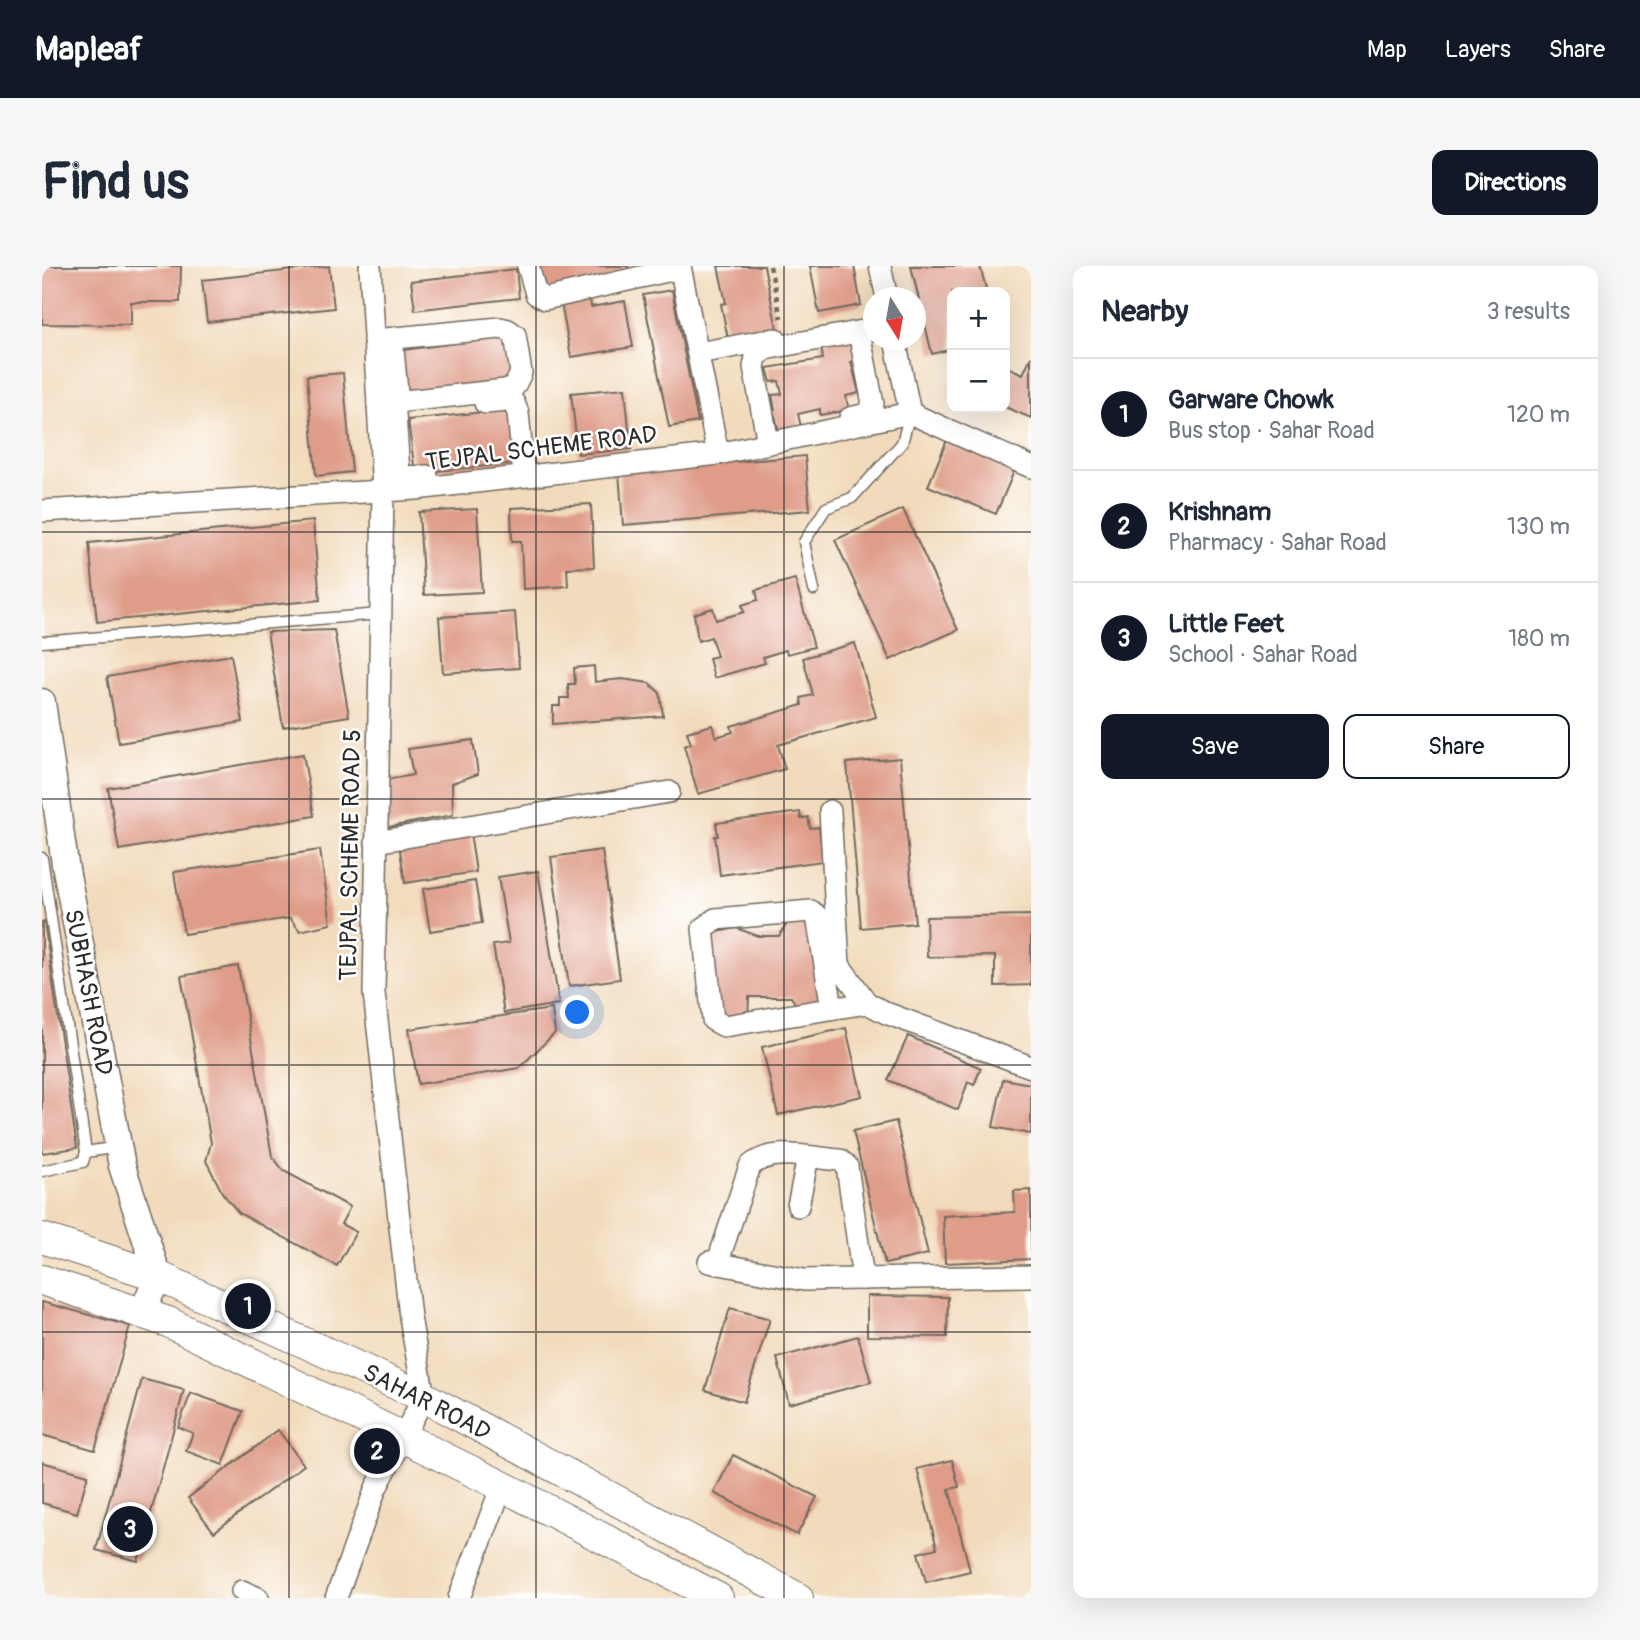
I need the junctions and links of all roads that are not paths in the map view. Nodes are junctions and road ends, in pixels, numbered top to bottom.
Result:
1 (370, 266) edge
2 (528, 266) edge
3 (880, 266) edge
4 (680, 267) edge
5 (649, 270) edge
6 (885, 287) edge
7 (503, 315) dead end
8 (784, 332) road end
9 (863, 332) edge
10 (380, 336) junction
11 (868, 350) edge
12 (897, 350) edge
13 (698, 353) junction
14 (387, 409) junction
15 (910, 413) junction
16 (767, 439) junction
17 (718, 454) junction
18 (1031, 467) edge
19 (523, 470) junction
20 (416, 483) junction
21 (383, 491) junction
22 (42, 511) edge
23 (814, 590) dead end
24 (380, 614) junction
25 (42, 642) edge
26 (42, 702) edge
27 (669, 792) dead end
28 (830, 811) dead end
29 (376, 842) junction
30 (42, 858) edge
31 (830, 944) junction
32 (867, 1003) junction
33 (832, 1008) junction
34 (1031, 1067) edge
35 (118, 1147) junction
36 (86, 1152) junction
37 (808, 1157) junction
38 (42, 1171) edge
39 (798, 1206) dead end
40 (42, 1238) edge
41 (158, 1276) junction
42 (1031, 1276) edge
43 (863, 1279) junction
44 (42, 1280) edge
45 (142, 1313) junction
46 (425, 1397) junction
47 (402, 1436) junction
48 (502, 1486) junction
49 (336, 1598) edge
50 (459, 1598) edge
51 (718, 1598) edge
52 (798, 1598) edge

1 - 10 street, TEJPAL SCHEME ROAD 5
2 - 5 street
3 - 6 street
4 - 5 street
4 - 13 street
7 - 10 street
8 - 13 street
9 - 16 street
10 - 14 street, TEJPAL SCHEME ROAD 5
10 - 14 street
11 - 16 street
12 - 15 street
13 - 17 street
14 - 19 street
14 - 20 street
14 - 21 street, TEJPAL SCHEME ROAD 5
15 - 16 street, TEJPAL SCHEME ROAD
15 - 18 street
15 - 23 lane
16 - 17 street, TEJPAL SCHEME ROAD
17 - 19 street, TEJPAL SCHEME ROAD
19 - 20 street, TEJPAL SCHEME ROAD
20 - 21 street, TEJPAL SCHEME ROAD
21 - 22 street, TEJPAL SCHEME ROAD
21 - 24 street, TEJPAL SCHEME ROAD 5
24 - 25 lane
24 - 29 street, TEJPAL SCHEME ROAD 5
26 - 35 street, SUBHASH ROAD
27 - 29 street
28 - 31 street
29 - 46 street, TEJPAL SCHEME ROAD 5
30 - 36 lane
31 - 32 street
31 - 33 street
31 - 33 street
32 - 33 street
32 - 34 street
35 - 36 lane
35 - 41 street, SUBHASH ROAD
36 - 38 lane
37 - 39 street
37 - 43 street
37 - 43 street
40 - 41 main road, SAHAR ROAD
41 - 45 street
41 - 46 main road, SAHAR ROAD
42 - 43 street
44 - 45 main road, SAHAR ROAD
45 - 47 main road, SAHAR ROAD
46 - 47 street
46 - 52 main road, SAHAR ROAD
47 - 48 main road, SAHAR ROAD
47 - 49 street
48 - 50 street
48 - 51 main road, SAHAR ROAD

